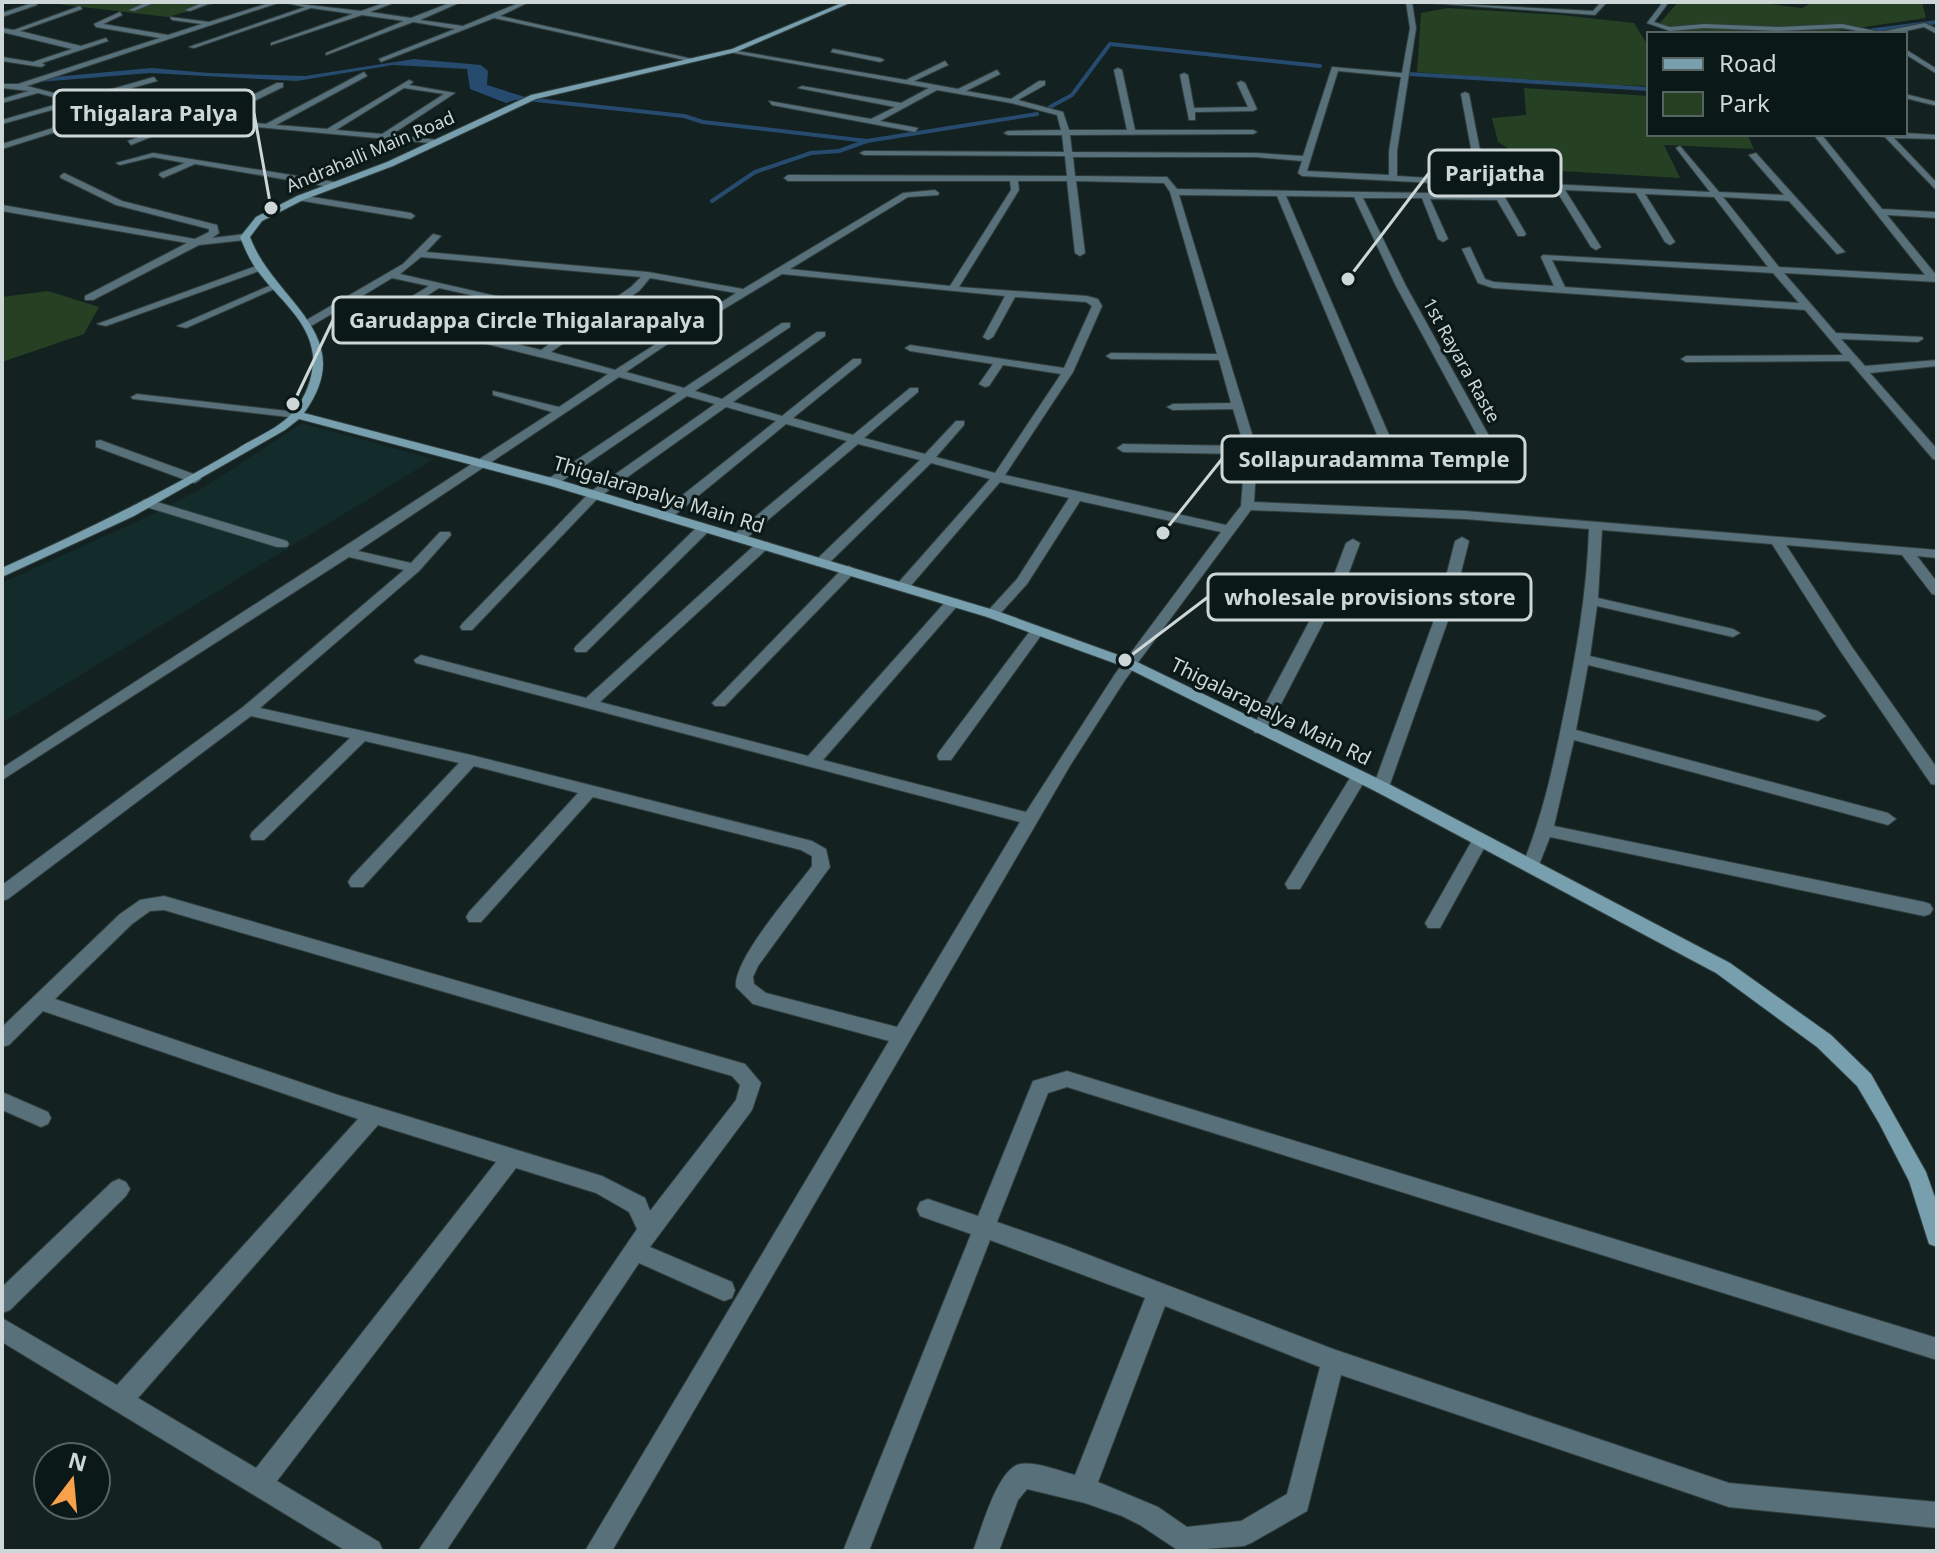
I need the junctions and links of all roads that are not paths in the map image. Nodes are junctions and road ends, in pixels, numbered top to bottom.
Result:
1 (153, 2) edge
2 (210, 2) edge
3 (278, 2) edge
4 (285, 2) edge
5 (325, 2) edge
6 (393, 2) edge
7 (458, 2) edge
8 (526, 2) edge
9 (849, 2) edge
10 (1409, 2) edge
11 (1419, 2) edge
12 (1540, 2) edge
13 (1604, 2) edge
14 (1666, 2) edge
15 (35, 4) edge
16 (1468, 4) edge
17 (312, 7) junction
18 (80, 8) dead end
19 (1532, 9) junction
20 (132, 10) dead end
21 (188, 10) dead end
22 (120, 14) dead end
23 (360, 14) junction
24 (2, 15) edge
25 (493, 16) junction
26 (172, 18) dead end
27 (411, 21) junction
28 (211, 24) junction
29 (1925, 25) junction
30 (1937, 25) edge
31 (465, 28) junction
32 (2, 30) edge
33 (12, 32) junction
34 (1869, 32) edge
35 (1882, 32) edge
36 (1937, 32) edge
37 (169, 37) junction
38 (106, 40) dead end
39 (273, 44) dead end
40 (192, 47) dead end
41 (80, 48) junction
42 (734, 51) junction
43 (833, 51) dead end
44 (1907, 52) edge
45 (328, 54) dead end
46 (2, 59) edge
47 (381, 60) dead end
48 (693, 60) junction
49 (945, 63) dead end
50 (33, 64) junction
51 (70, 70) junction
52 (1118, 70) dead end
53 (997, 72) dead end
54 (1937, 72) edge
55 (853, 73) junction
56 (364, 74) dead end
57 (1184, 75) dead end
58 (1405, 75) junction
59 (418, 77) dead end
60 (154, 79) dead end
61 (907, 82) junction
62 (1042, 83) dead end
63 (1241, 83) dead end
64 (280, 85) dead end
65 (2, 86) edge
66 (15, 86) junction
67 (402, 86) junction
68 (937, 87) junction
69 (802, 88) dead end
70 (37, 91) junction
71 (960, 91) junction
72 (1465, 94) dead end
73 (1907, 96) edge
74 (2, 101) edge
75 (75, 101) junction
76 (1012, 101) junction
77 (772, 103) dead end
78 (1937, 104) edge
79 (903, 106) junction
80 (1190, 110) junction
81 (114, 111) junction
82 (192, 120) junction
83 (208, 121) junction
84 (2, 122) edge
85 (872, 122) junction
86 (266, 127) junction
87 (915, 130) dead end
88 (328, 132) junction
89 (1131, 132) junction
90 (1195, 132) junction
91 (1253, 132) dead end
92 (1008, 133) dead end
93 (1066, 133) junction
94 (1819, 136) edge
95 (1888, 136) edge
96 (1907, 136) edge
97 (383, 137) junction
98 (1937, 137) edge
99 (438, 142) junction
100 (131, 143) dead end
101 (2, 147) edge
102 (1680, 148) dead end
103 (864, 153) dead end
104 (1066, 155) junction
105 (1753, 155) dead end
106 (1307, 159) junction
107 (196, 161) junction
108 (120, 163) dead end
109 (163, 175) dead end
110 (64, 176) dead end
111 (788, 178) dead end
112 (1014, 178) junction
113 (1393, 178) junction
114 (1072, 179) junction
115 (1487, 184) junction
116 (335, 185) junction
117 (1559, 187) junction
118 (1937, 188) edge
119 (1639, 191) junction
120 (1174, 192) junction
121 (935, 193) dead end
122 (1280, 193) junction
123 (1357, 194) junction
124 (1716, 194) junction
125 (1425, 196) junction
126 (1500, 197) junction
127 (300, 198) junction
128 (1790, 198) junction
129 (2, 208) edge
130 (1879, 212) junction
131 (1937, 215) edge
132 (411, 216) dead end
133 (1521, 234) dead end
134 (436, 236) dead end
135 (245, 237) junction
136 (1443, 239) dead end
137 (197, 242) junction
138 (1670, 242) dead end
139 (1596, 247) dead end
140 (1467, 249) dead end
141 (1840, 252) dead end
142 (1080, 253) dead end
143 (421, 254) junction
144 (259, 268) junction
145 (1775, 269) junction
146 (781, 271) junction
147 (392, 275) junction
148 (648, 275) junction
149 (1935, 279) edge
150 (437, 285) junction
151 (274, 287) junction
152 (953, 289) junction
153 (1561, 290) junction
154 (745, 292) junction
155 (1011, 294) junction
156 (89, 298) dead end
157 (342, 305) junction
158 (1807, 307) junction
159 (552, 310) dead end
160 (389, 315) junction
161 (102, 324) dead end
162 (307, 324) junction
163 (786, 325) dead end
164 (182, 326) dead end
165 (821, 334) dead end
166 (1832, 336) junction
167 (988, 337) dead end
168 (1918, 339) dead end
169 (910, 348) dead end
170 (543, 353) junction
171 (1111, 356) dead end
172 (1223, 357) junction
173 (1852, 358) junction
174 (1686, 359) dead end
175 (857, 361) dead end
176 (1000, 361) junction
177 (1937, 363) edge
178 (1862, 370) junction
179 (617, 372) junction
180 (1068, 372) junction
181 (985, 384) dead end
182 (684, 390) junction
183 (914, 390) dead end
184 (497, 393) dead end
185 (137, 397) dead end
186 (727, 401) junction
187 (1238, 406) junction
188 (1173, 407) dead end
189 (561, 411) junction
190 (297, 415) junction
191 (784, 418) junction
192 (960, 423) dead end
193 (859, 439) junction
194 (100, 444) dead end
195 (1123, 448) dead end
196 (1251, 449) junction
197 (1390, 450) junction
198 (1937, 456) edge
199 (927, 460) junction
200 (483, 464) junction
201 (997, 478) junction
202 (195, 479) junction
203 (552, 482) junction
204 (594, 495) junction
205 (1076, 497) junction
206 (147, 503) junction
207 (1247, 506) junction
208 (665, 516) junction
209 (1596, 526) junction
210 (704, 528) junction
211 (1227, 529) junction
212 (445, 535) dead end
213 (738, 538) junction
214 (1775, 539) junction
215 (1462, 541) dead end
216 (1353, 543) dead end
217 (282, 544) dead end
218 (763, 545) junction
219 (1906, 551) junction
220 (345, 552) junction
221 (1937, 554) edge
222 (821, 563) junction
223 (414, 568) junction
224 (849, 570) junction
225 (2, 573) edge
226 (903, 586) junction
227 (1937, 591) edge
228 (1592, 601) junction
229 (953, 602) junction
230 (992, 614) junction
231 (467, 627) dead end
232 (1038, 630) junction
233 (1733, 633) dead end
234 (581, 649) dead end
235 (1582, 659) junction
236 (421, 660) dead end
237 (1130, 664) junction
238 (720, 703) dead end
239 (589, 704) junction
240 (248, 710) junction
241 (1818, 716) dead end
242 (1260, 729) junction
243 (1567, 733) junction
244 (361, 736) junction
245 (945, 756) dead end
246 (471, 760) junction
247 (811, 763) junction
248 (2, 775) edge
249 (1359, 777) junction
250 (1937, 780) edge
251 (1381, 787) junction
252 (590, 790) junction
253 (1029, 819) junction
254 (1888, 819) dead end
255 (1547, 830) junction
256 (258, 836) dead end
257 (1480, 841) junction
258 (1531, 866) junction
259 (357, 882) dead end
260 (1294, 884) dead end
261 (2, 894) edge
262 (1924, 909) dead end
263 (475, 917) dead end
264 (1434, 923) dead end
265 (40, 1002) junction
266 (900, 1036) junction
267 (2, 1039) edge
268 (2, 1101) edge
269 (374, 1115) junction
270 (41, 1118) dead end
271 (511, 1159) junction
272 (119, 1189) dead end
273 (928, 1209) dead end
274 (984, 1226) junction
275 (648, 1231) junction
276 (1937, 1237) edge
277 (635, 1251) junction
278 (724, 1290) dead end
279 (1159, 1292) junction
280 (2, 1302) edge
281 (2, 1329) edge
282 (1937, 1349) edge
283 (1333, 1361) junction
284 (120, 1400) junction
285 (260, 1483) junction
286 (1082, 1490) junction
287 (1937, 1515) edge
288 (1182, 1545) edge
289 (370, 1551) edge
290 (431, 1551) edge
291 (598, 1551) edge
292 (856, 1551) edge
293 (986, 1551) edge

1 - 20 street
2 - 21 street
3 - 28 street
4 - 17 street
5 - 17 street
6 - 23 street
7 - 27 street
8 - 25 street
9 - 42 main road, Andrahalli Main Road
10 - 58 street
11 - 16 street
12 - 19 street
13 - 19 street
14 - 34 street
15 - 24 street
16 - 19 street
17 - 23 street
17 - 40 street
18 - 33 street
22 - 37 street
23 - 27 street
23 - 39 street
25 - 31 street
25 - 48 street
26 - 28 street
27 - 31 street
27 - 45 street
28 - 37 street
29 - 30 street
29 - 35 street
29 - 36 street
31 - 47 street
32 - 33 street
33 - 41 street
37 - 51 street
38 - 41 street
41 - 50 street
42 - 48 main road, Andrahalli Main Road
42 - 55 street
43 - 55 street
44 - 54 street
46 - 50 street
48 - 99 main road, Andrahalli Main Road
49 - 61 street
50 - 51 street
51 - 66 street
52 - 89 street
53 - 71 street
55 - 61 street
56 - 86 street
57 - 80 street
58 - 106 street
58 - 113 street
59 - 67 street
60 - 75 street
61 - 68 street
62 - 76 street
63 - 80 street
64 - 83 street
65 - 66 street
66 - 70 street
67 - 88 street
67 - 97 street
68 - 71 street
68 - 79 street
69 - 79 street
70 - 74 street
70 - 75 street
71 - 76 street
72 - 115 street
73 - 78 street
75 - 81 street
75 - 84 street
76 - 93 street
77 - 85 street
79 - 85 street
80 - 90 street
81 - 82 street
81 - 101 street
82 - 83 street
82 - 100 street
83 - 86 street
85 - 87 street
86 - 88 street
88 - 97 street
89 - 90 street
89 - 93 street
90 - 91 street
92 - 93 street
93 - 104 street
94 - 130 street
95 - 118 street
96 - 98 street
97 - 99 street
99 - 116 main road, Andrahalli Main Road
102 - 124 street
103 - 104 street
104 - 106 street
104 - 114 street
105 - 128 street
106 - 113 street
107 - 108 street
107 - 109 street
107 - 116 street
110 - 137 street
111 - 112 street
112 - 114 street
112 - 152 street
113 - 115 street
114 - 120 street
114 - 142 street
115 - 117 street
115 - 126 street
116 - 127 main road, Andrahalli Main Road
117 - 119 street
117 - 139 street
119 - 124 street
119 - 138 street
120 - 122 street
120 - 172 street
121 - 146 street
122 - 123 street
122 - 197 street
123 - 125 street
123 - 197 street, 1st Rayara Raste
124 - 128 street
124 - 145 street
125 - 126 street
125 - 136 street
126 - 133 street
127 - 132 street
127 - 135 main road, Andrahalli Main Road
128 - 141 street
129 - 137 street
130 - 131 street
130 - 149 street
134 - 143 street
135 - 137 street
135 - 144 main road
137 - 156 street
140 - 153 street
143 - 147 street
143 - 148 street
144 - 151 main road
144 - 161 street
145 - 149 street
145 - 153 street
145 - 158 street
146 - 152 street
146 - 154 street
147 - 150 street
147 - 157 street
148 - 154 street
148 - 170 street
150 - 159 street
150 - 160 street
151 - 162 main road
151 - 164 street
152 - 155 street
153 - 158 street
154 - 179 street
155 - 167 street
155 - 180 street
157 - 160 street
157 - 162 street
158 - 166 street
160 - 170 street
162 - 190 main road
163 - 182 street
165 - 186 street
166 - 168 street
166 - 173 street
169 - 176 street
170 - 179 street
171 - 172 street
172 - 187 street
173 - 174 street
173 - 178 street
175 - 191 street
176 - 180 street
176 - 181 street
177 - 178 street
178 - 198 street
179 - 182 street
179 - 189 street
180 - 201 street
182 - 186 street
182 - 203 street
183 - 193 street
184 - 189 street
185 - 190 street
186 - 191 street
186 - 204 street
187 - 188 street
187 - 196 street
189 - 200 street
190 - 200 main road, Thigalarapalya Main Rd
190 - 202 main road
191 - 193 street
191 - 208 street
192 - 199 street
193 - 199 street
193 - 213 street
194 - 202 street
195 - 196 street, 1st Rayara Raste
196 - 197 street, 1st Rayara Raste
196 - 207 street
199 - 201 street
199 - 222 street
200 - 203 main road, Thigalarapalya Main Rd
200 - 220 street
201 - 205 street
201 - 226 street
202 - 206 main road
203 - 204 main road, Thigalarapalya Main Rd
204 - 208 main road, Thigalarapalya Main Rd
204 - 231 street
205 - 211 street
205 - 230 street
206 - 217 street
206 - 225 main road
207 - 209 street
207 - 211 street
208 - 210 main road, Thigalarapalya Main Rd
209 - 214 street
209 - 228 street
210 - 213 main road, Thigalarapalya Main Rd
210 - 234 street
211 - 237 street
212 - 223 street
213 - 218 main road, Thigalarapalya Main Rd
214 - 219 street
214 - 250 street
215 - 251 street
216 - 242 street
218 - 222 main road, Thigalarapalya Main Rd
218 - 239 street
219 - 221 street
219 - 227 street
220 - 223 street
220 - 248 street
222 - 224 main road, Thigalarapalya Main Rd
223 - 240 street
224 - 226 main road, Thigalarapalya Main Rd
224 - 238 street
226 - 229 main road, Thigalarapalya Main Rd
228 - 233 street
228 - 235 street
229 - 230 main road, Thigalarapalya Main Rd
229 - 247 street
230 - 232 main road, Thigalarapalya Main Rd
232 - 237 main road, Thigalarapalya Main Rd
232 - 245 street
235 - 241 street
235 - 243 street
236 - 239 street
237 - 242 main road, Thigalarapalya Main Rd
237 - 253 street
239 - 247 street
240 - 244 street
240 - 261 street
242 - 249 main road, Thigalarapalya Main Rd
243 - 254 street
243 - 255 street
244 - 246 street
244 - 256 street
246 - 252 street
246 - 259 street
247 - 253 street
249 - 251 main road, Thigalarapalya Main Rd
249 - 260 street
251 - 257 main road, Thigalarapalya Main Rd
252 - 263 street
252 - 266 street
253 - 266 street
255 - 258 street
255 - 262 street
257 - 258 main road, Thigalarapalya Main Rd
257 - 264 street
258 - 276 main road, Thigalarapalya Main Rd
265 - 267 street
265 - 269 street
265 - 275 street
266 - 291 street
268 - 270 street
269 - 271 street
269 - 284 street
271 - 275 street
271 - 285 street
272 - 280 street
273 - 274 street
274 - 279 street
274 - 282 street
274 - 292 street
275 - 277 street
277 - 278 street
277 - 290 street
279 - 283 street
279 - 286 street
281 - 284 street
283 - 287 street
283 - 288 street
284 - 285 street
285 - 289 street
286 - 288 street
286 - 293 street

